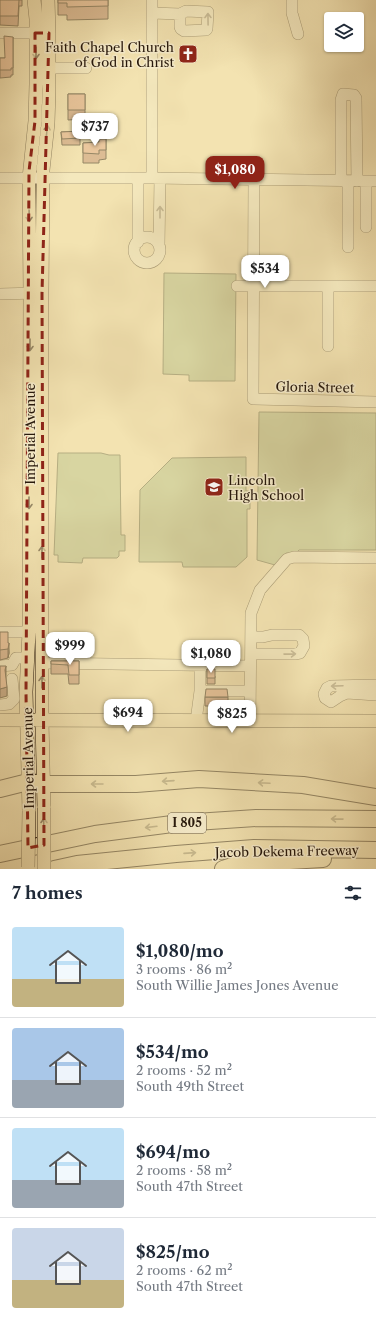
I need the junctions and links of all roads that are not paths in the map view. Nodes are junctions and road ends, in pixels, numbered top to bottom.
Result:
1 (34, 0) edge
2 (48, 0) edge
3 (152, 0) edge
4 (292, 0) edge
5 (152, 13) junction
6 (180, 14) dead end
7 (0, 33) edge
8 (36, 33) junction
9 (49, 33) junction
10 (298, 34) dead end
11 (49, 68) junction
12 (86, 68) dead end
13 (0, 178) edge
14 (29, 178) junction
15 (43, 178) junction
16 (138, 178) junction
17 (156, 178) junction
18 (254, 179) junction
19 (358, 181) edge
20 (366, 227) dead end
21 (138, 242) junction
22 (159, 246) junction
23 (348, 247) dead end
24 (237, 286) dead end
25 (253, 286) junction
26 (328, 286) junction
27 (376, 286) edge
28 (36, 293) junction
29 (0, 294) edge
30 (328, 346) dead end
31 (376, 402) edge
32 (376, 558) edge
33 (0, 632) edge
34 (29, 632) junction
35 (251, 637) junction
36 (251, 654) junction
37 (28, 658) junction
38 (42, 663) junction
39 (200, 665) junction
40 (0, 666) edge
41 (250, 666) junction
42 (12, 678) dead end
43 (376, 685) edge
44 (200, 691) junction
45 (250, 691) junction
46 (13, 692) junction
47 (26, 692) junction
48 (376, 695) edge
49 (0, 705) edge
50 (0, 720) edge
51 (27, 720) junction
52 (42, 721) junction
53 (196, 721) junction
54 (250, 721) junction
55 (376, 721) edge
56 (28, 782) junction
57 (44, 784) junction
58 (0, 789) edge
59 (376, 797) edge
60 (376, 819) edge
61 (376, 850) edge
62 (0, 854) edge
63 (376, 855) edge
64 (28, 869) edge
65 (44, 869) edge
66 (54, 869) edge
67 (223, 869) edge

1 - 8 main road, Imperial Avenue
2 - 9 main road, Imperial Avenue
3 - 5 street
4 - 10 street
5 - 6 street
5 - 17 street
7 - 8 street
8 - 9 street
8 -> 14 main road, Imperial Avenue
9 - 11 main road, Imperial Avenue
11 - 12 street
15 -> 11 main road, Imperial Avenue
13 - 14 street
14 - 15 street
14 -> 28 main road, Imperial Avenue
15 - 16 street
15 - 28 main road, Imperial Avenue
16 - 17 street
16 - 21 street
17 - 18 street
22 -> 17 street
18 - 19 street
18 - 25 street
19 - 19 street
19 - 20 street
19 - 23 street
21 - 22 street
21 - 22 street
24 - 25 street
25 - 26 street
25 - 31 street, Gloria Street
26 - 27 street
26 - 30 street
28 - 29 street
28 -> 34 main road, Imperial Avenue
38 -> 28 main road, Imperial Avenue
32 - 35 street
33 - 34 street
34 - 37 main road, Imperial Avenue
35 - 36 street
36 -> 35 street
36 - 41 street
37 - 40 street
37 - 47 main road, Imperial Avenue
38 - 39 street
52 -> 38 main road, Imperial Avenue
39 - 41 street
39 - 44 street
41 - 45 street
42 - 46 street
43 -> 48 street
44 - 45 street
44 - 53 street
45 - 54 street
46 - 47 street
46 - 49 street
47 - 51 main road, Imperial Avenue
50 - 51 main road
51 - 52 main road
51 - 56 main road, Imperial Avenue
52 - 53 main road
52 - 57 main road, Imperial Avenue
53 - 54 main road
54 - 55 main road
56 - 57 highway
56 - 58 highway
56 - 64 main road, Imperial Avenue, bridge
59 -> 57 highway
65 -> 57 main road, Imperial Avenue, bridge
60 -> 62 highway, I 805
66 -> 61 highway, Jacob Dekema Freeway / I 805
63 - 67 highway

